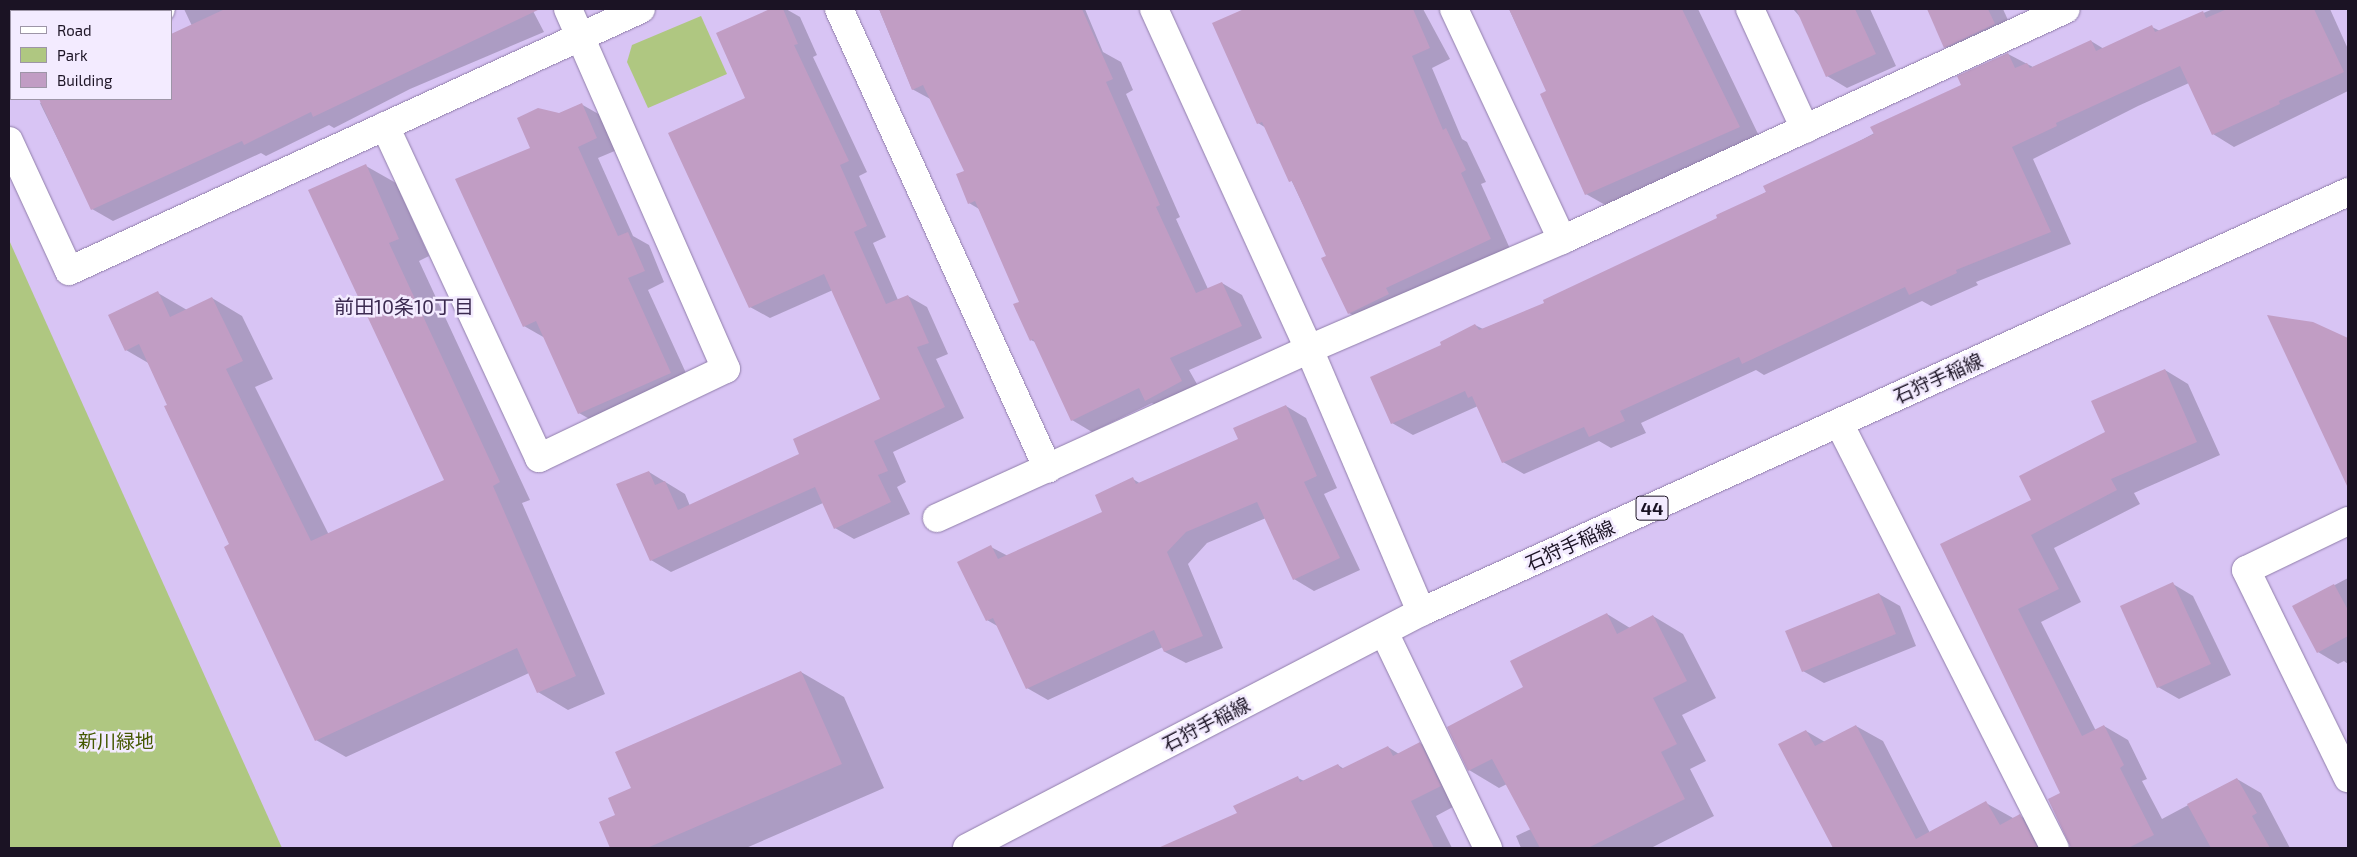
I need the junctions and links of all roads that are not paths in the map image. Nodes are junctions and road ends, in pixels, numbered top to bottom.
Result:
1 (568, 9) edge
2 (642, 9) edge
3 (839, 9) edge
4 (1154, 9) edge
5 (1454, 9) edge
6 (1750, 9) edge
7 (2056, 11) edge
8 (581, 36) junction
9 (385, 126) junction
10 (1805, 129) junction
11 (9, 141) edge
12 (2348, 192) edge
13 (1562, 240) junction
14 (1309, 349) junction
15 (1839, 423) junction
16 (1048, 469) junction
17 (937, 518) dead end
18 (2348, 521) edge
19 (1421, 612) junction
20 (1384, 632) junction
21 (2348, 778) edge
22 (968, 848) edge
23 (1488, 848) edge
24 (2054, 848) edge

1 - 8 street
2 - 8 street
3 - 16 street
4 - 14 street
5 - 13 street
6 - 10 street
7 - 10 street
8 - 9 street
8 - 9 street
9 - 11 street
10 - 13 street
12 - 15 street, 石狩手稲線 / 44
13 - 14 street
14 - 16 street
14 - 19 street
15 - 19 street, 石狩手稲線 / 44
15 - 24 street
16 - 17 street
18 - 21 street
19 - 20 street, 石狩手稲線 / 44
20 - 22 street, 石狩手稲線 / 44
20 - 23 street

